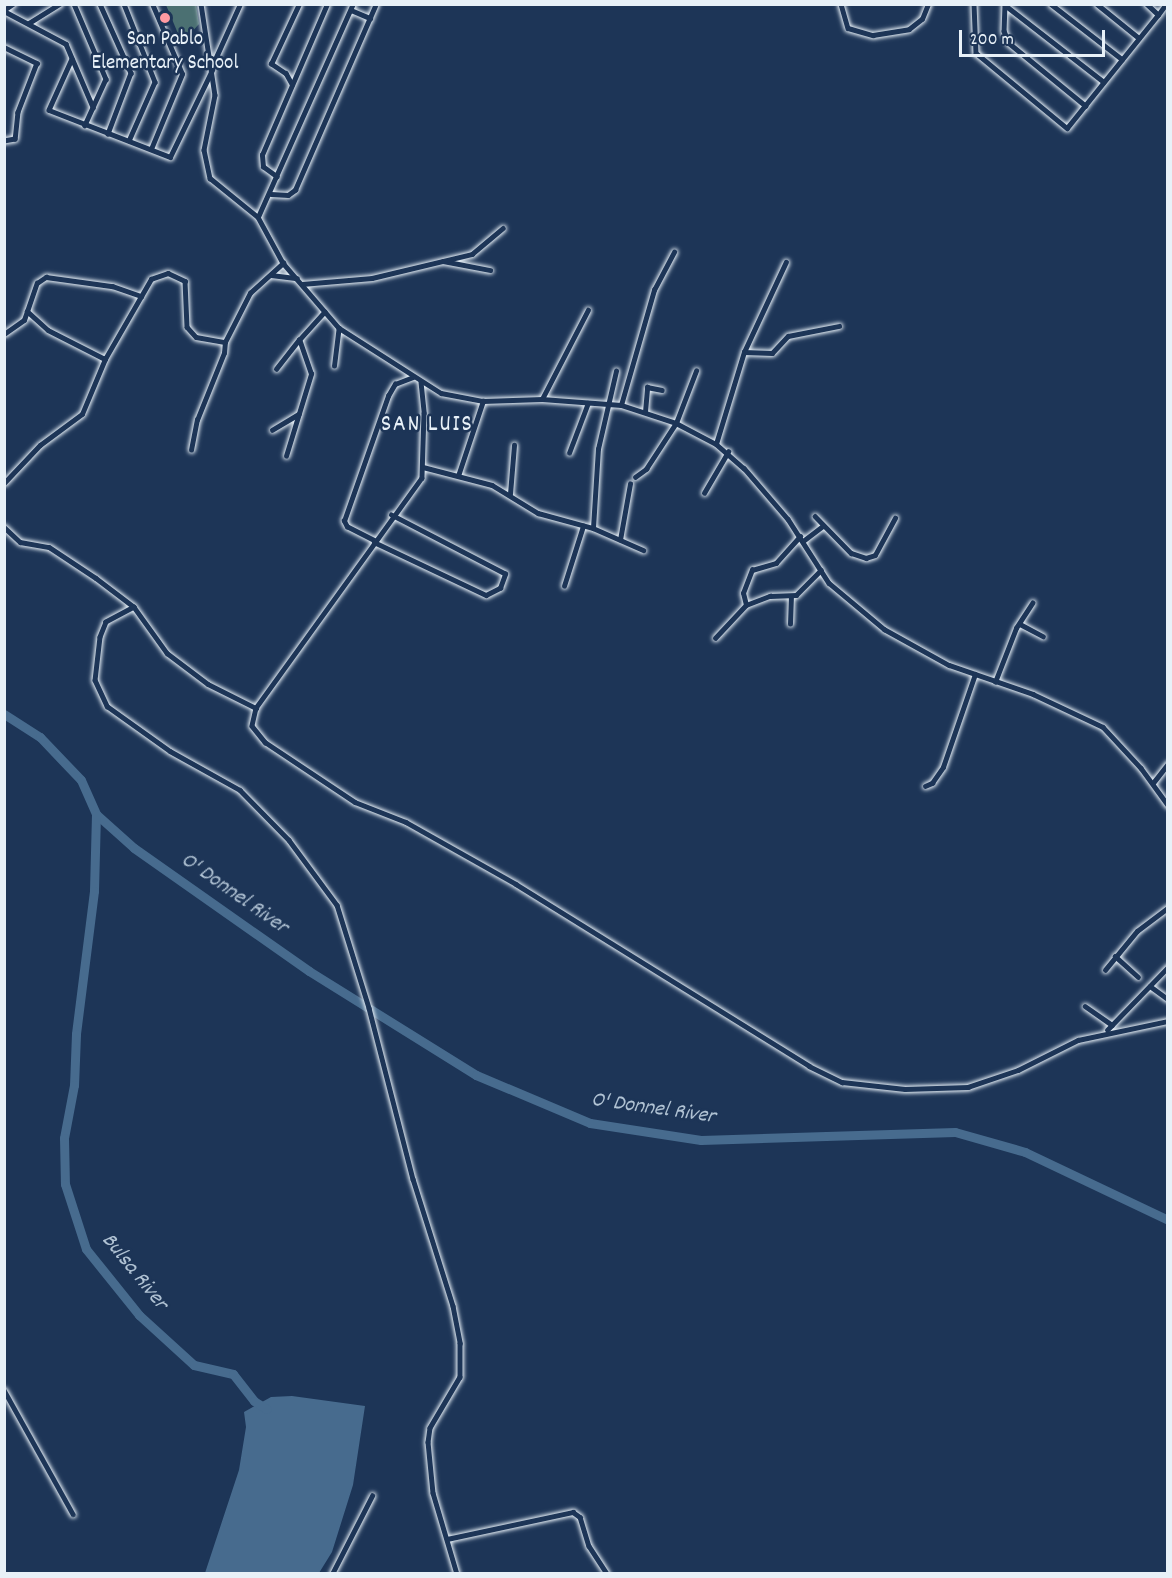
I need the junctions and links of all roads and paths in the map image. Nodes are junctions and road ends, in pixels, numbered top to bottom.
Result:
1 (13, 4) edge
2 (59, 4) edge
3 (74, 4) edge
4 (100, 4) edge
5 (124, 4) edge
6 (152, 4) edge
7 (201, 4) edge
8 (240, 4) edge
9 (299, 4) edge
10 (327, 4) edge
11 (376, 4) edge
12 (841, 4) edge
13 (928, 4) edge
14 (974, 4) edge
15 (1051, 4) edge
16 (1097, 4) edge
17 (1146, 4) edge
18 (1166, 4) edge
19 (1005, 5) edge
20 (352, 7) edge
21 (4, 10) edge
22 (1158, 15) junction
23 (369, 18) junction
24 (29, 23) junction
25 (1139, 38) junction
26 (4, 47) edge
27 (72, 59) junction
28 (1122, 59) junction
29 (212, 68) junction
30 (1104, 82) junction
31 (292, 85) junction
32 (1086, 106) junction
33 (93, 107) junction
34 (85, 125) junction
35 (108, 134) junction
36 (4, 141) edge
37 (129, 141) junction
38 (151, 149) junction
39 (277, 177) junction
40 (271, 194) junction
41 (258, 217) junction
42 (503, 228) dead end
43 (674, 252) dead end
44 (443, 261) junction
45 (786, 262) dead end
46 (283, 263) junction
47 (490, 270) dead end
48 (271, 275) junction
49 (297, 278) junction
50 (302, 284) junction
51 (141, 296) junction
52 (588, 310) dead end
53 (27, 311) junction
54 (324, 312) junction
55 (839, 326) dead end
56 (339, 328) junction
57 (4, 334) edge
58 (299, 340) junction
59 (225, 342) junction
60 (744, 352) junction
61 (105, 359) junction
62 (334, 366) dead end
63 (276, 369) dead end
64 (616, 371) dead end
65 (696, 371) dead end
66 (413, 377) junction
67 (421, 382) junction
68 (662, 390) dead end
69 (542, 399) junction
70 (483, 401) junction
71 (588, 403) junction
72 (607, 405) junction
73 (621, 405) junction
74 (645, 412) junction
75 (299, 414) junction
76 (676, 423) junction
77 (272, 430) dead end
78 (716, 444) junction
79 (514, 445) dead end
80 (191, 450) dead end
81 (728, 452) junction
82 (570, 453) dead end
83 (286, 456) dead end
84 (423, 466) junction
85 (458, 476) junction
86 (635, 477) dead end
87 (4, 483) edge
88 (630, 484) dead end
89 (704, 493) dead end
90 (510, 494) junction
91 (391, 515) junction
92 (815, 516) dead end
93 (895, 518) dead end
94 (4, 526) edge
95 (583, 526) junction
96 (823, 526) junction
97 (593, 528) junction
98 (801, 539) junction
99 (620, 540) junction
100 (375, 541) junction
101 (643, 550) dead end
102 (821, 570) junction
103 (564, 586) dead end
104 (791, 597) junction
105 (1032, 603) dead end
106 (746, 605) junction
107 (134, 607) junction
108 (790, 624) dead end
109 (1020, 624) junction
110 (1043, 636) dead end
111 (715, 638) dead end
112 (975, 674) junction
113 (995, 682) junction
114 (256, 708) junction
115 (1167, 764) edge
116 (1153, 783) junction
117 (925, 786) dead end
118 (1167, 805) edge
119 (1167, 908) edge
120 (1115, 956) junction
121 (1167, 967) edge
122 (1105, 970) dead end
123 (1138, 977) dead end
124 (1150, 986) junction
125 (1167, 999) edge
126 (1085, 1006) dead end
127 (1167, 1021) edge
128 (1112, 1025) junction
129 (1105, 1032) junction
130 (4, 1390) edge
131 (372, 1496) dead end
132 (73, 1514) dead end
133 (447, 1539) junction
134 (332, 1574) edge
135 (457, 1574) edge
136 (608, 1574) edge

1 - 21 street
2 - 24 street
3 - 33 street
4 - 35 street
5 - 37 street
6 - 38 street
7 - 29 street
8 - 29 street
9 - 31 street
10 - 31 street
11 - 23 street
12 - 13 street
14 - 32 street
15 - 28 street
16 - 25 street
17 - 22 street
18 - 22 street
19 - 30 street
19 - 32 street
20 - 23 street
20 - 39 street
21 - 24 street
22 - 25 street
23 - 40 street
24 - 27 street
25 - 28 street
26 - 36 street
27 - 33 street
27 - 34 street
28 - 30 street
29 - 38 street
29 - 41 street
30 - 32 street
31 - 39 street
33 - 34 street
34 - 35 street
35 - 37 street
37 - 38 street
39 - 40 street
40 - 41 street
41 - 46 street
42 - 44 street
43 - 73 street
44 - 47 street
44 - 50 street
45 - 60 street
46 - 48 street
46 - 49 street
48 - 49 street
48 - 59 street
49 - 50 street
50 - 54 street
51 - 53 street
51 - 59 street
51 - 61 street
52 - 69 street
53 - 57 street
53 - 61 street
54 - 56 street
54 - 58 street
55 - 60 street
56 - 62 street
56 - 66 street
58 - 63 street
58 - 75 street
59 - 80 street
60 - 78 street
61 - 87 street
64 - 72 street
65 - 76 street
66 - 67 street
66 - 100 street
67 - 70 street
67 - 84 street
68 - 74 street
69 - 70 street
69 - 71 street
70 - 85 street
71 - 72 street
71 - 82 street
72 - 73 street
72 - 97 street
73 - 74 street
74 - 76 street
75 - 77 street
75 - 83 street
76 - 78 street
76 - 86 street
78 - 81 street
79 - 90 street
81 - 89 street
81 - 98 street
84 - 85 street
84 - 91 street
85 - 90 street
88 - 99 street
90 - 95 street
91 - 100 street
91 - 100 street
92 - 96 street
93 - 96 street
94 - 107 street
95 - 97 street
95 - 103 street
96 - 98 street
97 - 99 street
98 - 102 street
98 - 106 street
99 - 101 street
100 - 114 street
102 - 104 street
102 - 112 street
104 - 106 street
104 - 108 street
105 - 109 street
106 - 111 street
107 - 114 street
107 - 133 street
109 - 110 street
109 - 113 street
112 - 113 street
112 - 117 street
113 - 116 street
114 - 129 street
115 - 116 street
116 - 118 street
119 - 120 street
120 - 122 street
120 - 123 street
121 - 124 street
124 - 125 street
124 - 128 street
126 - 128 street
127 - 129 street
128 - 129 street
130 - 132 street
131 - 134 street
133 - 135 street
133 - 136 street

